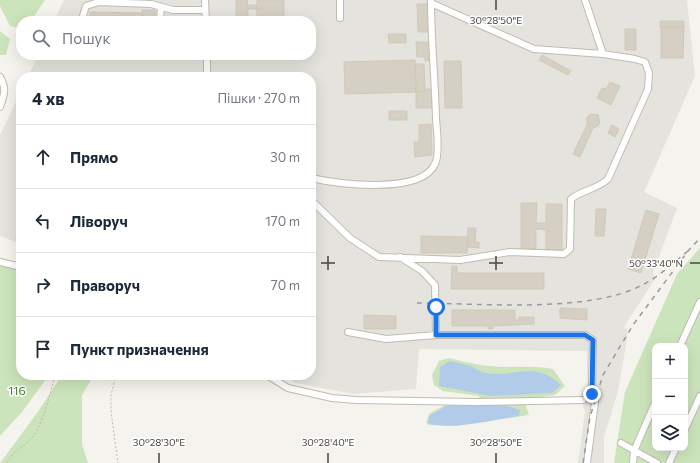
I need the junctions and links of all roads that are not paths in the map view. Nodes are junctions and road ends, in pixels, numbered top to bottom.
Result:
1 (205, 0) edge
2 (340, 0) edge
3 (585, 0) edge
4 (431, 1) edge
5 (160, 7) junction
6 (205, 10) junction
7 (83, 16) edge
8 (160, 16) edge
9 (206, 16) edge
10 (340, 18) dead end
11 (603, 54) junction
12 (207, 60) edge
13 (207, 72) edge
14 (0, 77) edge
15 (0, 107) edge
16 (316, 179) edge
17 (316, 205) edge
18 (399, 257) junction
19 (0, 262) edge
20 (16, 266) edge
21 (700, 302) edge
22 (348, 332) dead end
23 (436, 335) junction
24 (681, 343) edge
25 (275, 380) edge
26 (700, 396) edge
27 (583, 400) dead end
28 (652, 410) edge
29 (688, 422) edge
30 (621, 443) dead end
31 (634, 451) junction
32 (675, 451) edge
33 (587, 463) edge
34 (633, 463) edge
35 (657, 463) edge
36 (670, 463) edge

1 - 6 street
2 - 10 street
3 - 11 street
4 - 11 street
4 - 16 street
5 - 6 street
5 - 7 street
5 - 8 street
6 - 9 street
11 - 18 street
12 - 13 street
14 - 15 street
17 - 18 street
18 - 23 street
19 - 20 street
21 - 24 street
22 - 23 street
23 - 33 street
25 - 27 street
26 - 29 street
28 - 31 street
30 - 31 street
31 - 34 street
31 - 35 street
32 - 36 street

